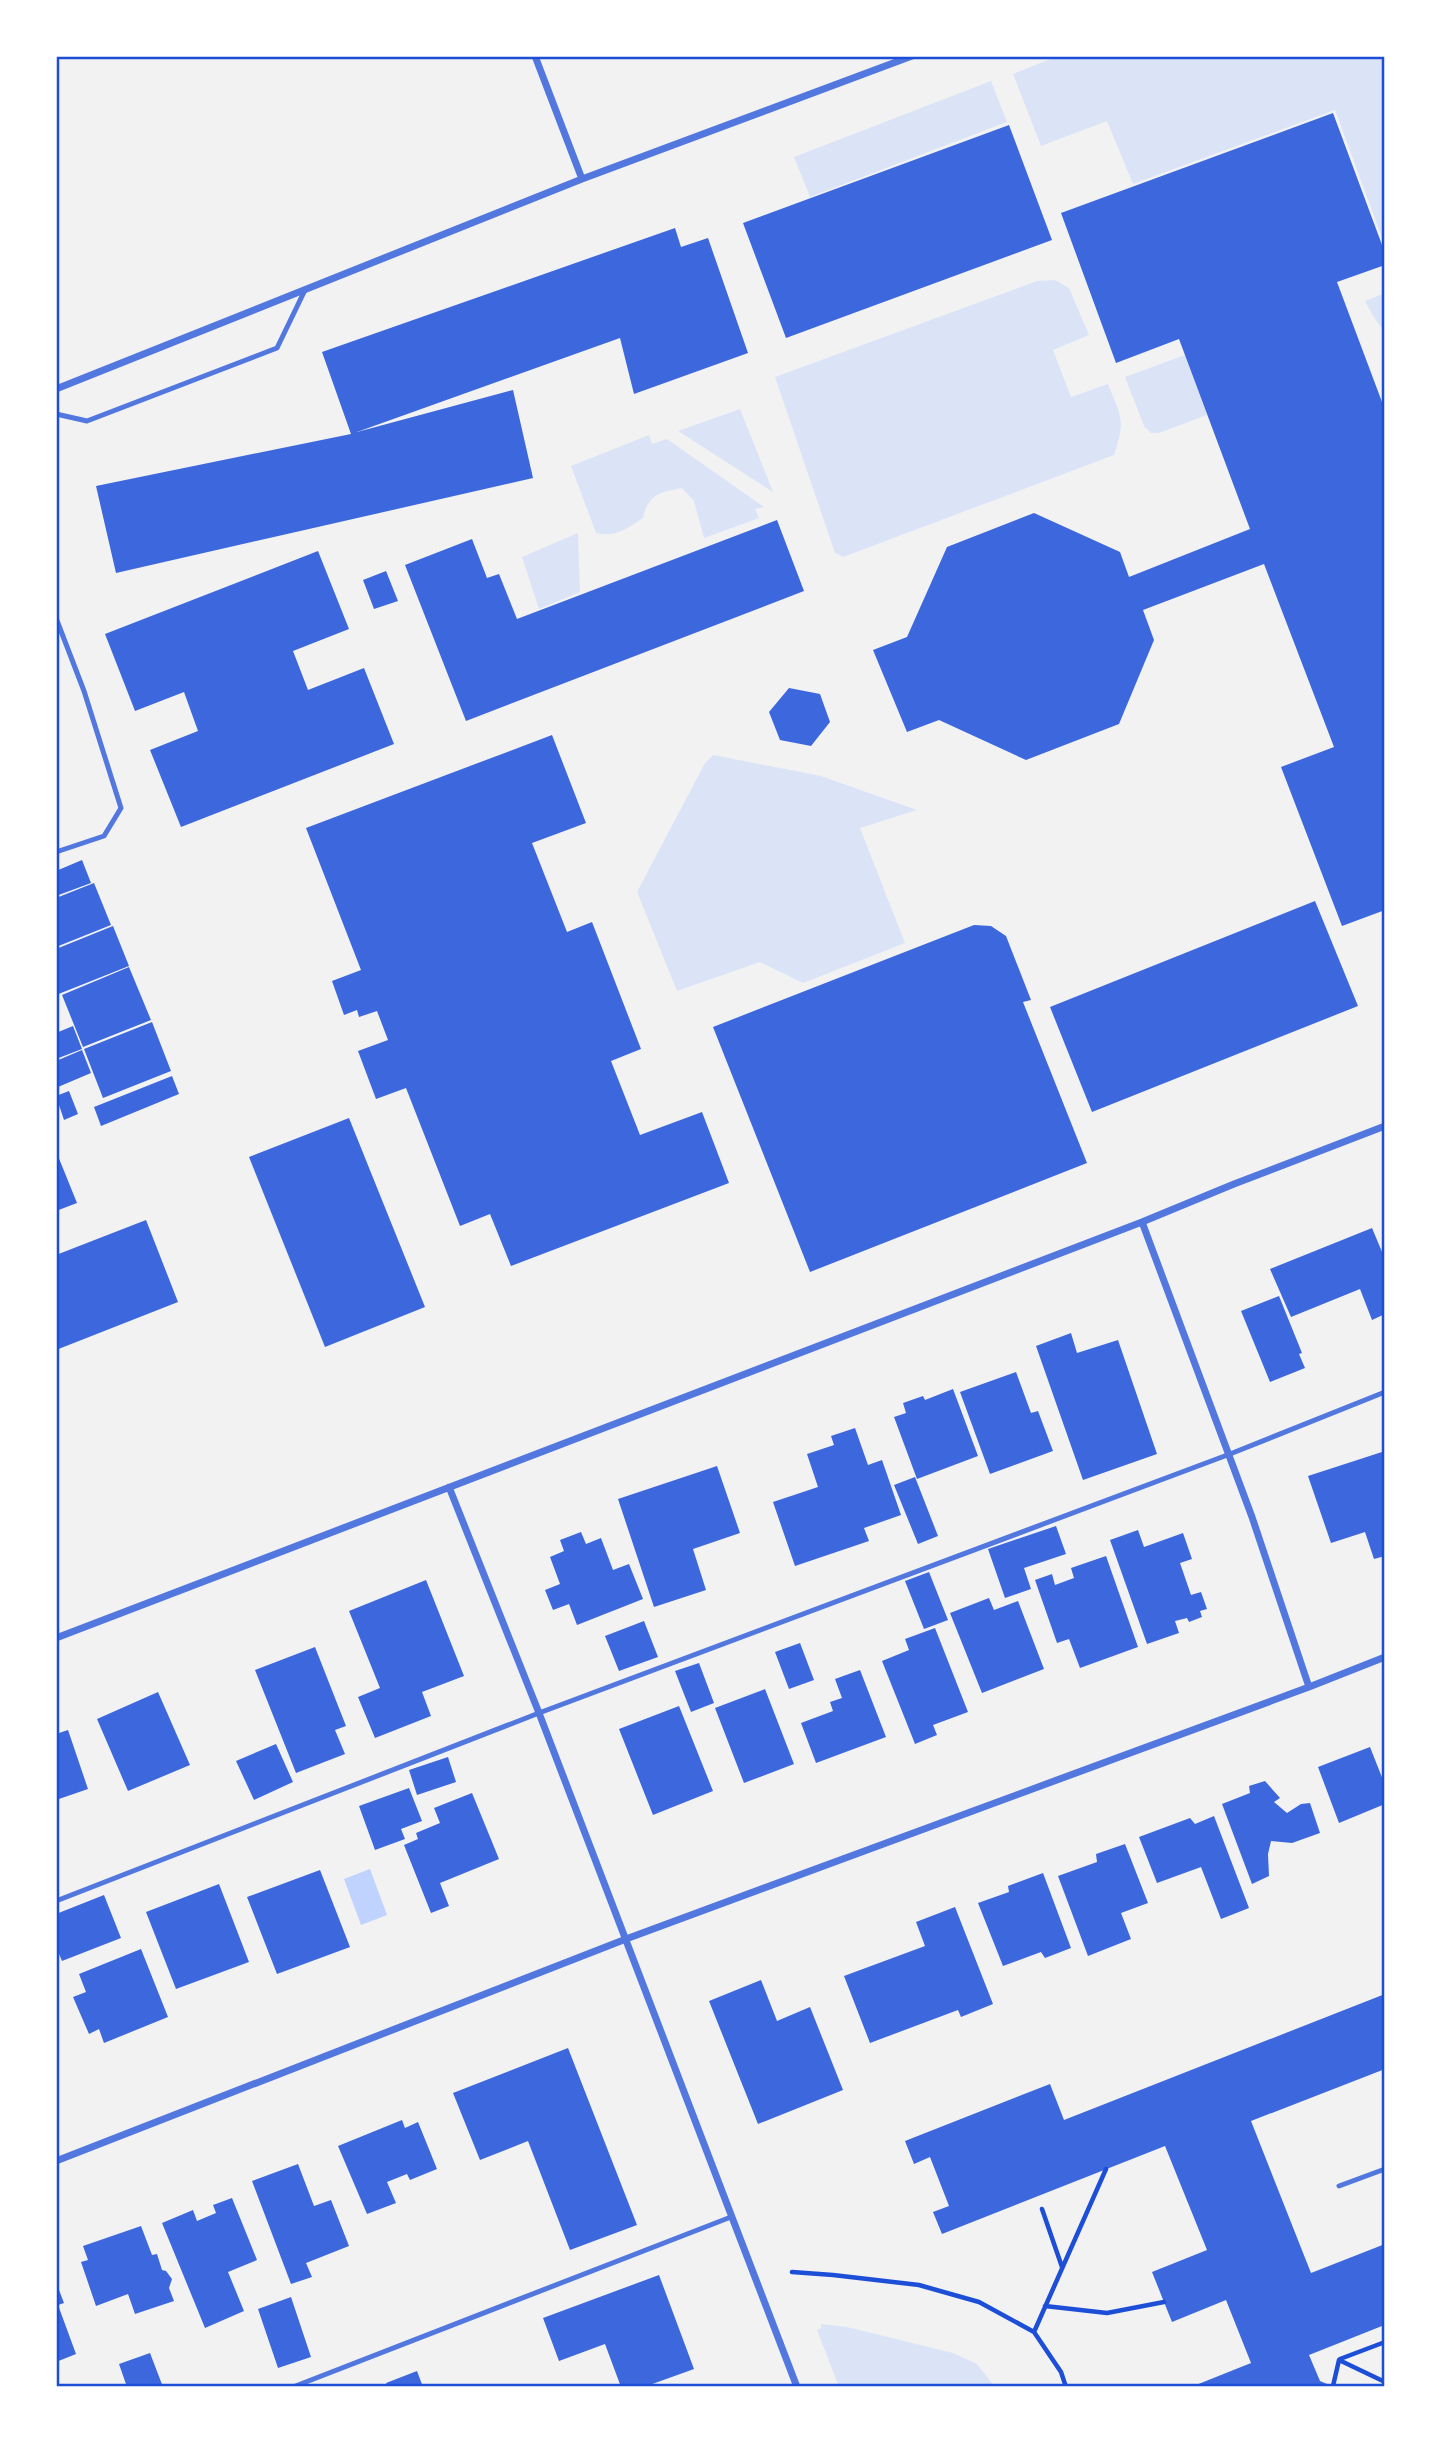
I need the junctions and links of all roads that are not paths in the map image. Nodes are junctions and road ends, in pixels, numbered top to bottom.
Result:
1 (535, 56) edge
2 (912, 56) edge
3 (582, 179) junction
4 (305, 290) junction
5 (56, 389) edge
6 (56, 414) edge
7 (56, 618) edge
8 (56, 852) edge
9 (1385, 1126) edge
10 (1142, 1222) junction
11 (1385, 1392) edge
12 (1230, 1454) junction
13 (449, 1487) junction
14 (56, 1638) edge
15 (1385, 1657) edge
16 (1310, 1687) junction
17 (538, 1713) junction
18 (56, 1901) edge
19 (625, 1939) junction
20 (56, 2161) edge
21 (1385, 2169) edge
22 (1339, 2186) dead end
23 (731, 2217) junction
24 (293, 2387) edge
25 (797, 2387) edge

1 - 3 street
2 - 3 street
3 - 4 street
4 - 5 street
4 - 6 lane
7 - 8 lane
9 - 10 street
10 - 12 street
10 - 13 street
11 - 12 lane
12 - 16 street
12 - 17 lane
13 - 14 street
13 - 17 street
15 - 16 street
16 - 19 street
17 - 18 lane
17 - 19 street
19 - 20 street
19 - 23 street
21 - 22 lane
23 - 24 lane
23 - 25 street

